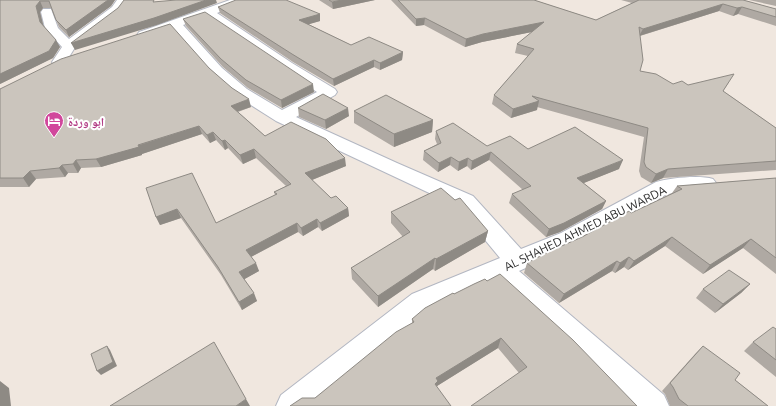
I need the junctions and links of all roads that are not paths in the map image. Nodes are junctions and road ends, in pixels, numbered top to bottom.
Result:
1 (123, 0) edge
2 (241, 0) edge
3 (47, 12) dead end
4 (208, 12) junction
5 (175, 24) junction
6 (132, 39) edge
7 (69, 46) junction
8 (80, 56) edge
9 (58, 62) junction
10 (45, 69) edge
11 (282, 117) junction
12 (731, 182) edge
13 (509, 266) junction
14 (292, 406) edge
15 (653, 406) edge

1 - 7 street
2 - 4 street
3 - 7 street
4 - 5 street
4 - 11 street
5 - 6 street
5 - 11 street
7 - 9 street
8 - 9 street
9 - 10 street
11 - 13 street
12 - 13 street, AL SHAHED AHMED ABU WARDA
13 - 14 street, AL SHAHED AHMED ABU WARDA
13 - 15 street

